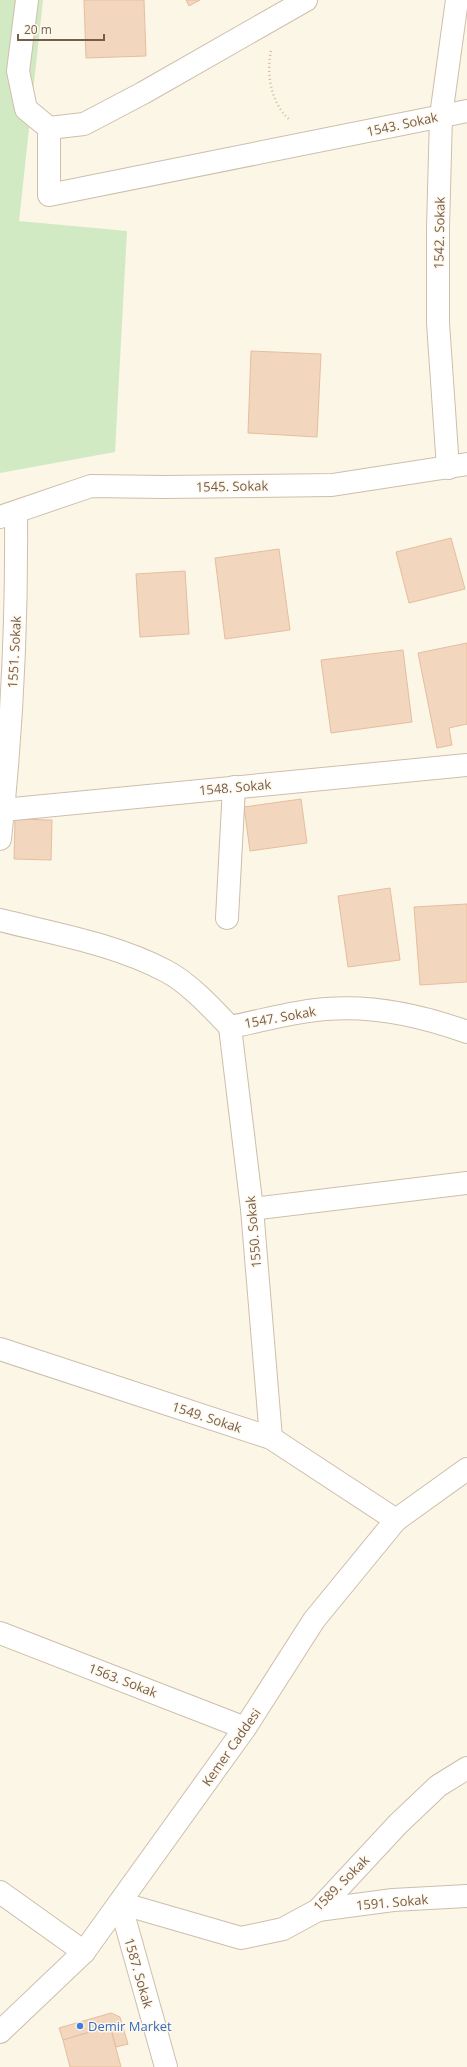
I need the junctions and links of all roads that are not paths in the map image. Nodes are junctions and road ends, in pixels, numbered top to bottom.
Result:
1 (27, 0) edge
2 (306, 0) edge
3 (457, 0) edge
4 (467, 111) edge
5 (441, 116) junction
6 (49, 128) junction
7 (458, 466) edge
8 (8, 515) edge
9 (467, 766) edge
10 (234, 787) junction
11 (3, 810) junction
12 (0, 839) edge
13 (227, 918) dead end
14 (0, 920) edge
15 (230, 1027) junction
16 (467, 1032) edge
17 (467, 1182) edge
18 (252, 1209) junction
19 (0, 1349) edge
20 (271, 1438) junction
21 (467, 1469) edge
22 (396, 1520) junction
23 (0, 1633) edge
24 (245, 1728) junction
25 (467, 1768) edge
26 (0, 1892) edge
27 (467, 1896) edge
28 (120, 1903) junction
29 (318, 1910) junction
30 (84, 1952) junction
31 (0, 2032) edge
32 (166, 2067) edge

1 - 6 street
2 - 6 street
3 - 5 street, 1542. Sokak
4 - 5 street, 1543. Sokak
5 - 6 street, 1543. Sokak
5 - 7 street, 1542. Sokak
7 - 8 street, 1545. Sokak
8 - 11 street, 1551. Sokak
9 - 10 street, 1548. Sokak
10 - 11 street, 1548. Sokak
10 - 13 street
11 - 12 street, 1551. Sokak
14 - 15 street, 1547. Sokak
15 - 16 street, 1547. Sokak
15 - 18 street, 1550. Sokak
17 - 18 street
18 - 20 street, 1550. Sokak
19 - 20 street, 1549. Sokak
20 - 22 street, 1549. Sokak
21 - 22 street, Kemer Caddesi
22 - 24 street, Kemer Caddesi
23 - 24 street, 1563. Sokak
24 - 28 street, Kemer Caddesi
25 - 29 street, 1589. Sokak
26 - 30 street
27 - 29 street, 1591. Sokak
28 - 29 street, 1589. Sokak
28 - 30 street, Kemer Caddesi
28 - 32 street, 1587. Sokak
30 - 31 street, Kemer Caddesi

